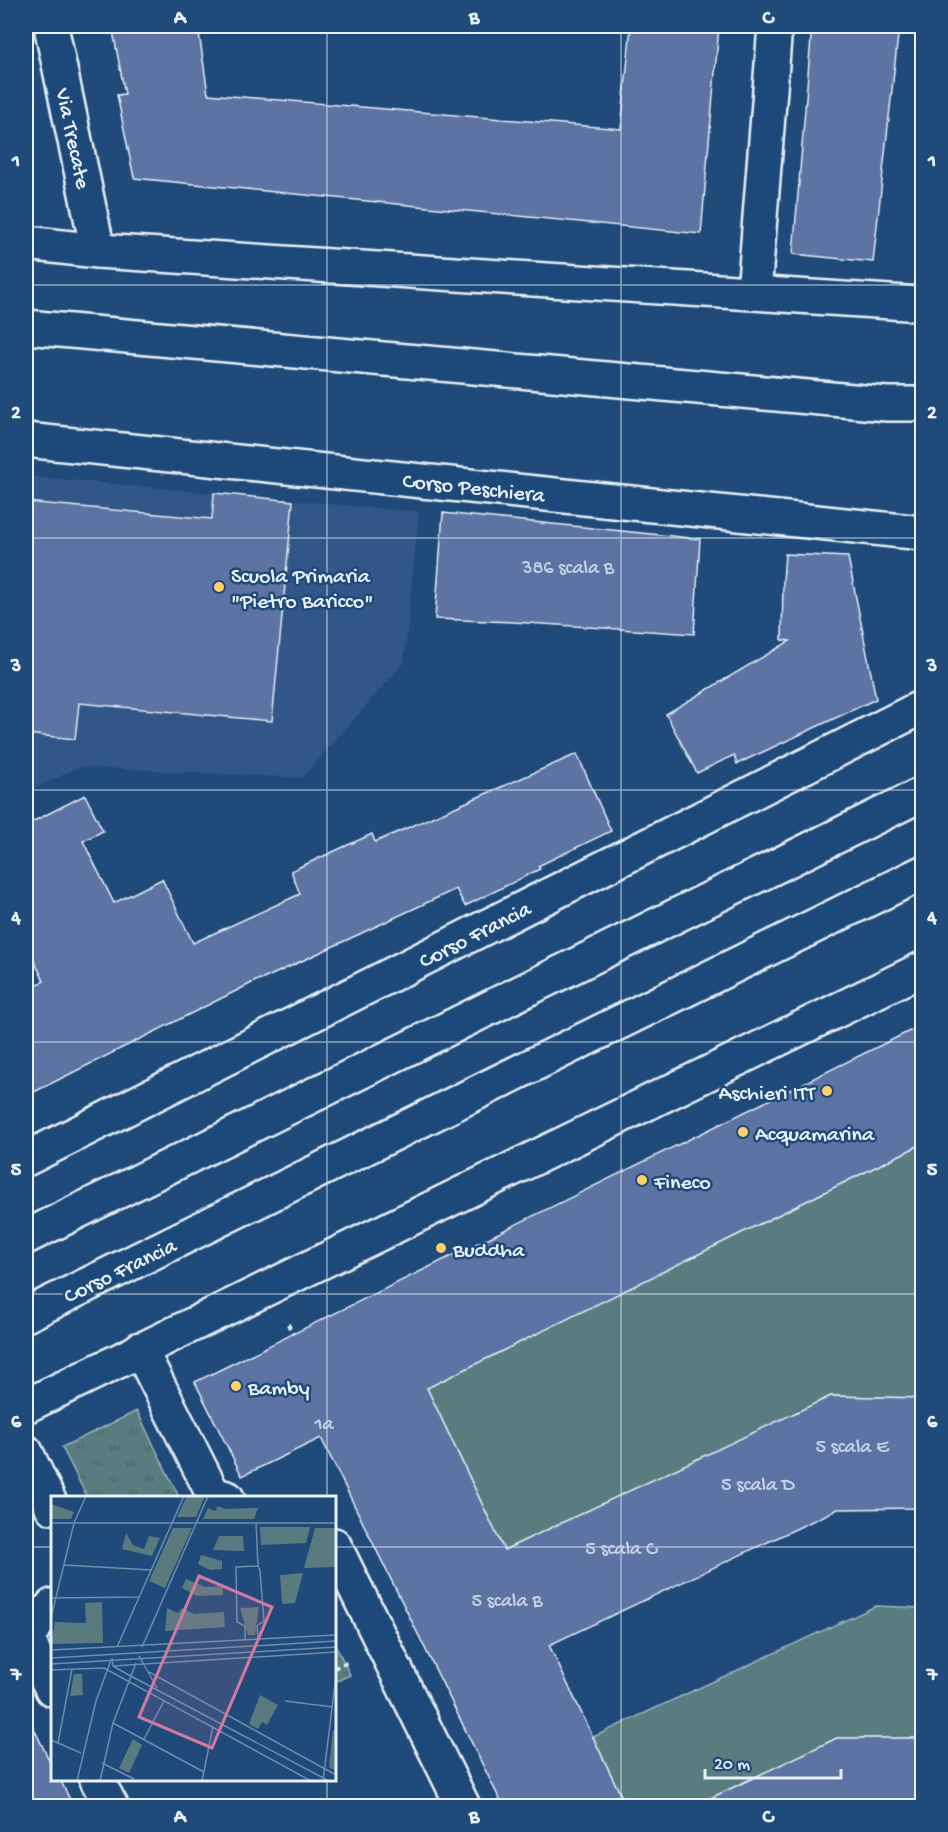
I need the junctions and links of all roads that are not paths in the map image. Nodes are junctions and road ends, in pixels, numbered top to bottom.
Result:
1 (51, 26) edge
2 (775, 26) edge
3 (26, 243) edge
4 (98, 251) junction
5 (754, 293) junction
6 (922, 304) edge
7 (26, 327) edge
8 (887, 404) junction
9 (922, 404) edge
10 (922, 426) edge
11 (26, 440) edge
12 (922, 532) edge
13 (922, 707) edge
14 (922, 794) edge
15 (922, 873) edge
16 (922, 969) edge
17 (26, 1159) edge
18 (26, 1237) edge
19 (26, 1316) edge
20 (140, 1349) junction
21 (26, 1406) edge
22 (26, 1452) edge
23 (222, 1496) edge
24 (51, 1505) edge
25 (336, 1549) edge
26 (51, 1607) edge
27 (51, 1687) edge
28 (98, 1781) edge
29 (111, 1806) edge
30 (463, 1806) edge

1 - 4 street, Via Trecate
2 - 5 street
3 - 4 street
4 - 5 street
5 - 6 street
7 - 8 street
8 - 9 street
8 - 10 street
11 - 12 street, Corso Peschiera
13 - 17 street, Corso Francia
14 - 18 street
15 - 19 street, Corso Francia
16 - 20 street
20 - 21 street
20 - 23 street
22 - 24 street
25 - 30 street
26 - 27 street
28 - 29 street

